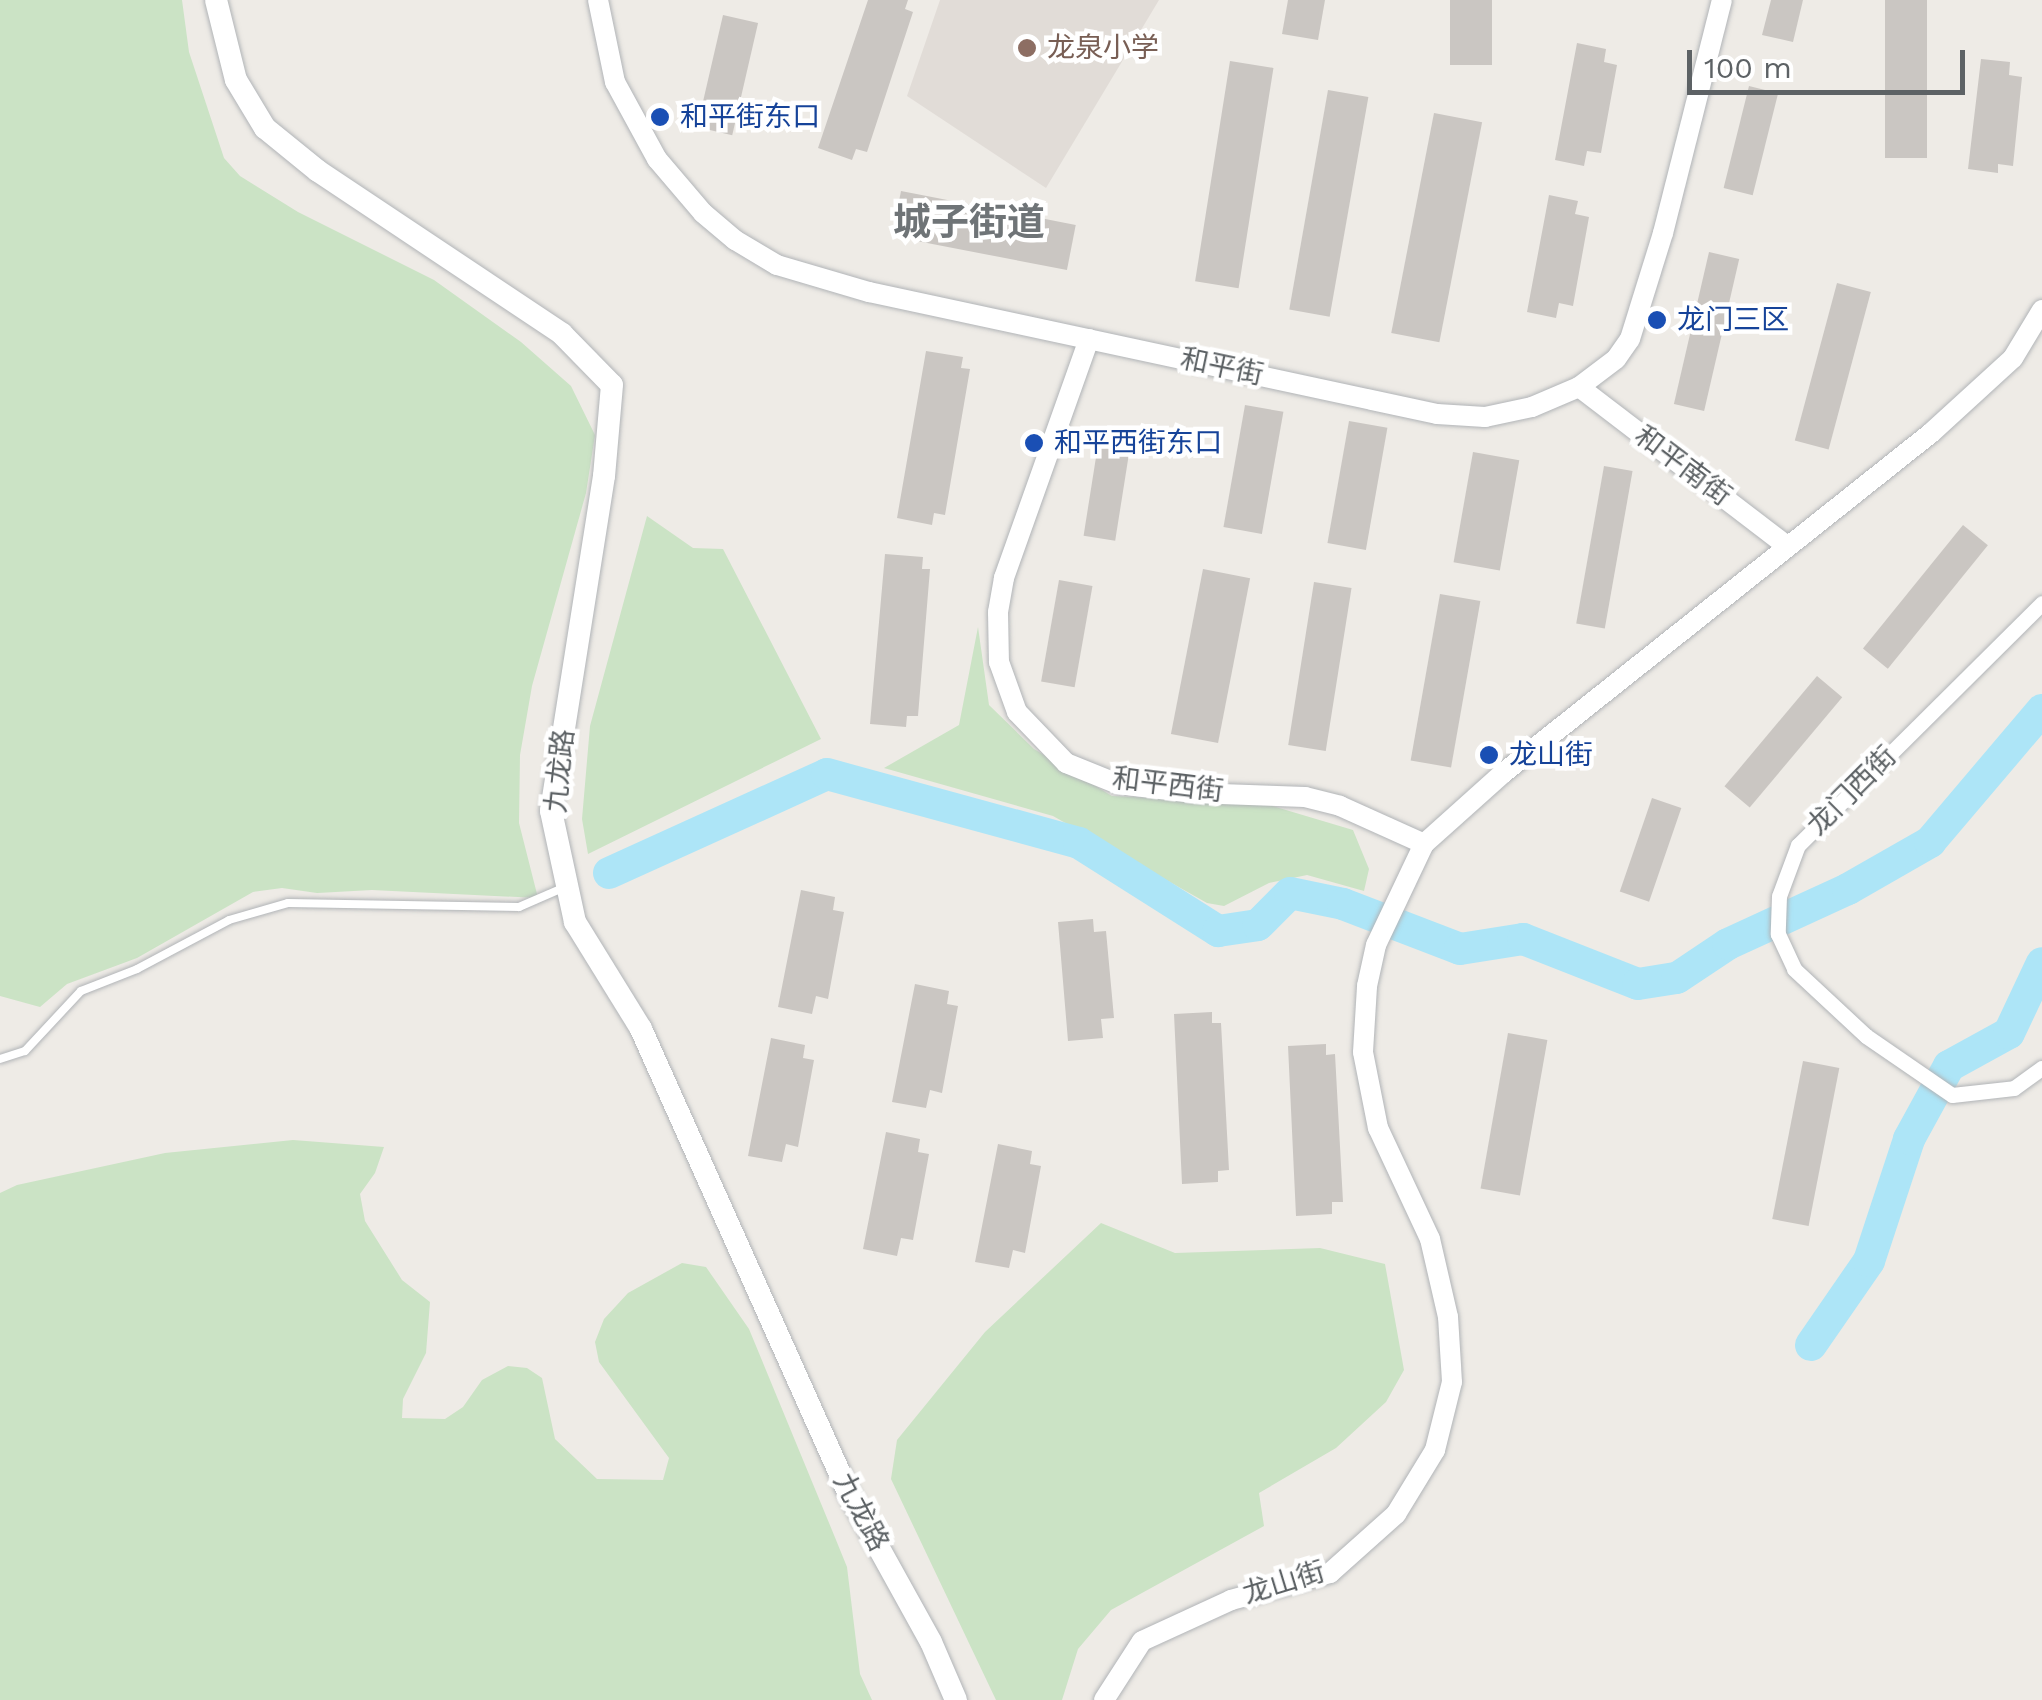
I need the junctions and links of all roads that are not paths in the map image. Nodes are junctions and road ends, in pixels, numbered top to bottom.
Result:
1 (216, 0) edge
2 (598, 0) edge
3 (1722, 0) edge
4 (2042, 310) edge
5 (1089, 338) junction
6 (1578, 387) junction
7 (1786, 545) junction
8 (2042, 602) edge
9 (1424, 844) junction
10 (567, 886) junction
11 (0, 1059) edge
12 (2042, 1068) edge
13 (956, 1700) edge
14 (1104, 1700) edge

1 - 10 main road, 九龙路
2 - 5 street, 和平街
3 - 6 street, 和平街
4 - 7 street, 龙山街
5 - 6 street, 和平街
5 - 9 street, 和平西街
6 - 7 street, 和平南街
7 - 9 street, 龙山街
8 - 12 street, 龙门西街
9 - 14 street, 龙山街
10 - 11 lane
10 - 13 main road, 九龙路

